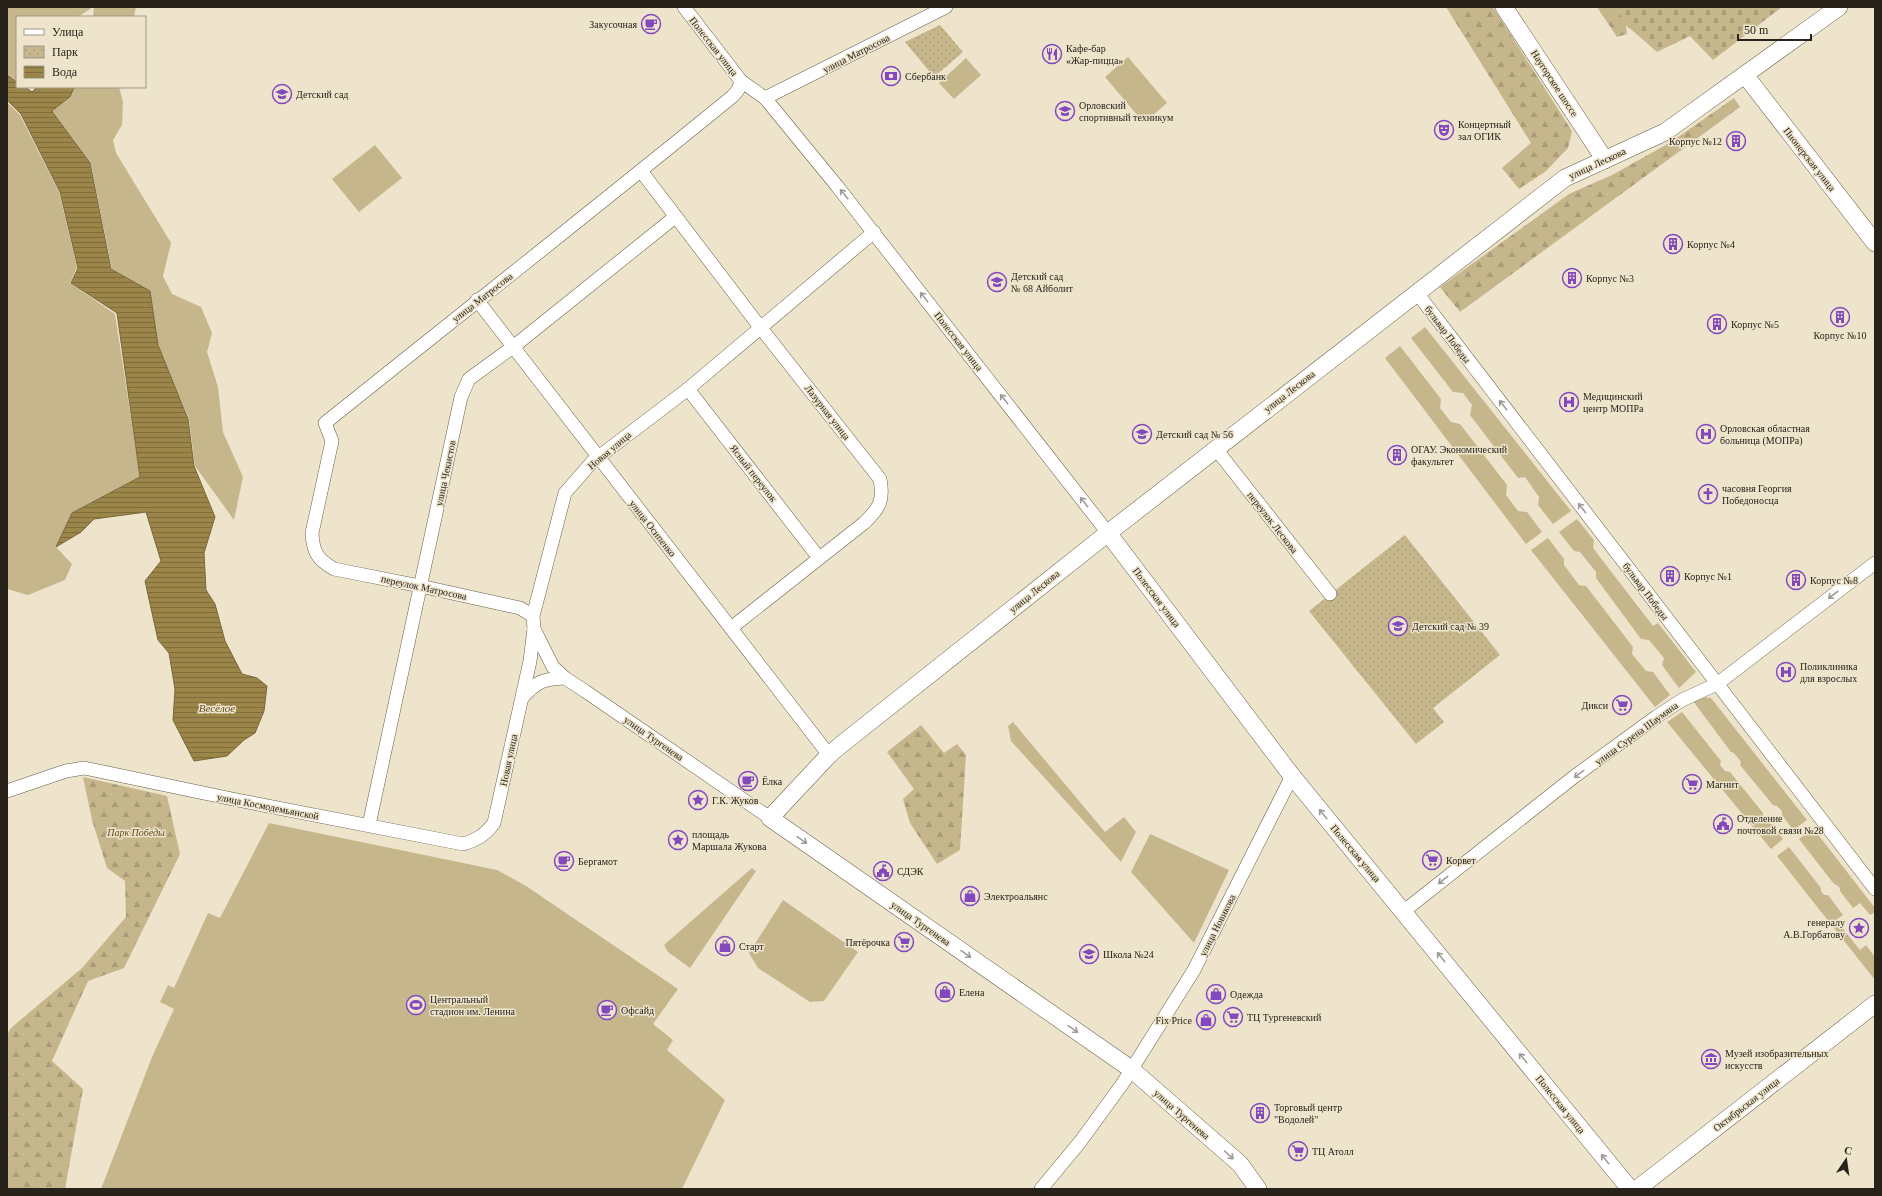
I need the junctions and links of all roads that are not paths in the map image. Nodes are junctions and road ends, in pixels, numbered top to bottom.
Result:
1 (684, 7) edge
2 (946, 7) edge
3 (1504, 7) edge
4 (1839, 7) edge
5 (1745, 75) junction
6 (741, 81) junction
7 (765, 98) junction
8 (1605, 160) junction
9 (641, 171) junction
10 (675, 217) junction
11 (874, 232) junction
12 (1875, 243) edge
13 (1417, 293) junction
14 (477, 300) junction
15 (760, 327) junction
16 (513, 347) junction
17 (688, 388) junction
18 (1216, 449) junction
19 (598, 457) junction
20 (1108, 533) junction
21 (318, 556) joint
22 (819, 558) junction
23 (1875, 563) edge
24 (420, 586) junction
25 (1330, 594) dead end
26 (534, 623) junction
27 (731, 628) junction
28 (565, 678) junction
29 (1717, 684) junction
30 (522, 698) junction
31 (829, 755) junction
32 (1292, 776) junction
33 (7, 791) edge
34 (770, 818) junction
35 (369, 825) junction
36 (463, 844) joint
37 (1875, 889) edge
38 (1404, 911) junction
39 (1875, 1004) edge
40 (1132, 1069) junction
41 (1041, 1189) edge
42 (1258, 1189) edge
43 (1630, 1189) edge
44 (1637, 1189) edge

1 - 6 street, Полесская улица
2 - 7 street, улица Матросова
3 - 8 main road, Наугорское шоссе
4 - 5 main road, улица Лескова
5 - 8 main road, улица Лескова
5 - 12 main road, Пионерская улица
6 - 7 street, Полесская улица
6 - 9 street, улица Матросова
11 -> 7 street, Полесская улица
8 - 13 main road, улица Лескова
9 - 10 street, Лазурная улица
9 - 14 street, улица Матросова
10 - 15 street, Лазурная улица
10 - 16 street, улица Чекистов
11 - 15 street, Новая улица
20 -> 11 street, Полесская улица
13 - 18 main road, улица Лескова
29 -> 13 street, бульвар Победы
14 - 16 street, улица Осипенко
14 - 21 street, улица Матросова
15 - 17 street, Новая улица
15 - 22 street, Лазурная улица
16 - 19 street, улица Осипенко
16 - 24 street, улица Чекистов
17 - 19 street, Новая улица
17 - 22 street, Ясный переулок
18 - 20 main road, улица Лескова
18 - 25 street, переулок Лескова
19 - 26 street, Новая улица
19 - 27 street, улица Осипенко
20 - 31 main road, улица Лескова
20 - 32 main road, Полесская улица
21 - 24 street, переулок Матросова
22 - 27 street, Лазурная улица
23 -> 29 street, улица Сурена Шаумяна
24 - 26 street, переулок Матросова
24 - 35 street, улица Чекистов
26 - 28 street, улица Тургенева
26 - 30 street, Новая улица
27 - 31 street, улица Осипенко
28 - 30 street
28 - 34 street, улица Тургенева
29 - 37 street, бульвар Победы
29 -> 38 street, улица Сурена Шаумяна
30 - 36 street, Новая улица
31 - 34 main road, улица Лескова
38 -> 32 main road, Полесская улица
32 - 40 street, улица Новикова
33 - 35 street, улица Космодемьянской
34 -> 40 main road, улица Тургенева
35 - 36 street, улица Космодемьянской
43 -> 38 main road, Полесская улица
39 - 44 main road, Октябрьская улица
40 - 41 street, улица Новикова
40 -> 42 main road, улица Тургенева

